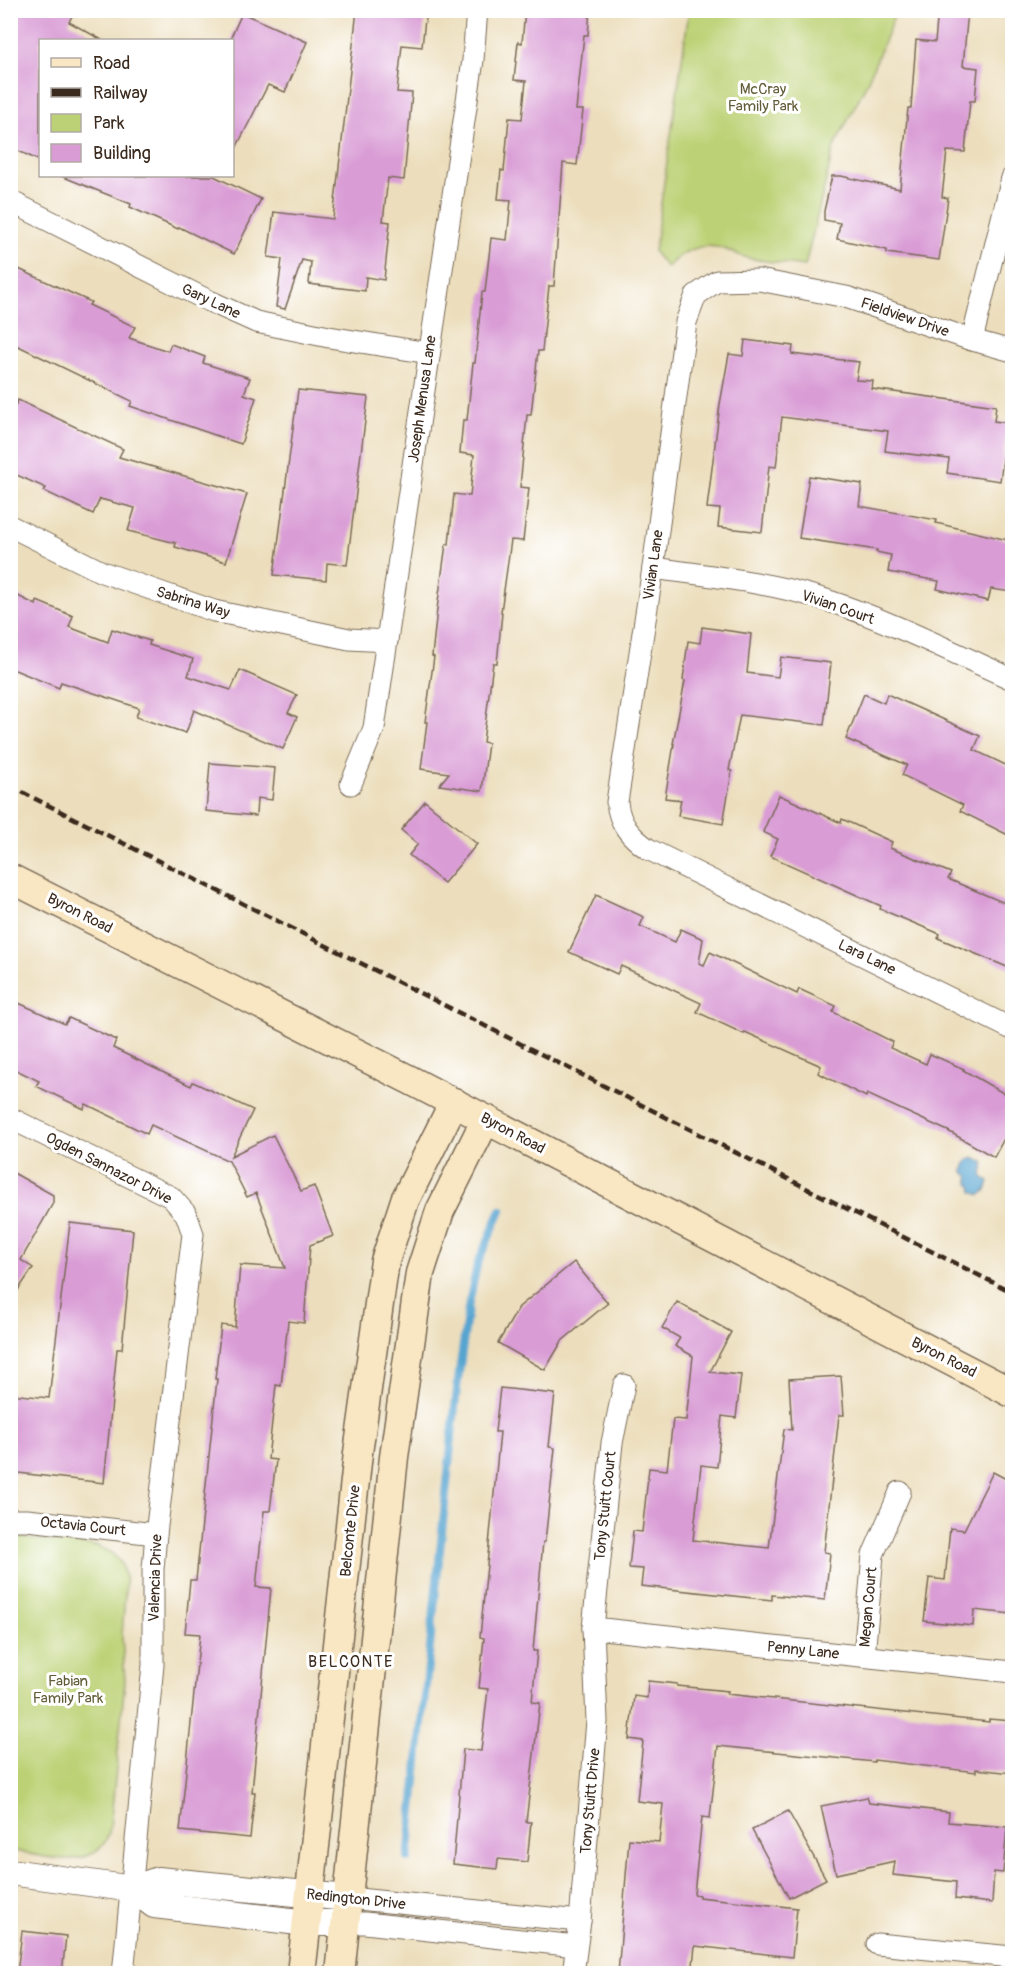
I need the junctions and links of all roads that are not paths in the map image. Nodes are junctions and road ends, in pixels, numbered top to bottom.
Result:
1 (477, 10) edge
2 (1012, 178) edge
3 (10, 201) edge
4 (797, 287) joint
5 (972, 340) junction
6 (1012, 351) edge
7 (429, 353) junction
8 (10, 526) edge
9 (653, 568) junction
10 (387, 641) junction
11 (1012, 679) edge
12 (351, 784) dead end
13 (10, 878) edge
14 (722, 885) joint
15 (1012, 1029) edge
16 (454, 1102) junction
17 (10, 1118) edge
18 (486, 1119) junction
19 (189, 1269) joint
20 (624, 1385) dead end
21 (1012, 1393) edge
22 (900, 1492) dead end
23 (10, 1520) edge
24 (156, 1534) junction
25 (593, 1628) junction
26 (864, 1656) junction
27 (1012, 1672) edge
28 (10, 1872) edge
29 (133, 1889) junction
30 (311, 1895) junction
31 (347, 1911) junction
32 (580, 1921) junction
33 (307, 1923) junction
34 (877, 1944) dead end
35 (576, 1946) junction
36 (1012, 1957) edge
37 (123, 1974) edge
38 (301, 1974) edge
39 (340, 1974) edge
40 (573, 1974) edge

1 - 7 street, Joseph Menusa Lane
2 - 5 street
3 - 7 street, Gary Lane
4 - 5 street, Fieldview Drive
4 - 9 street, Vivian Lane
5 - 6 street, Fieldview Drive
7 - 10 street, Joseph Menusa Lane
8 - 10 street, Sabrina Way
9 - 11 street, Vivian Court
9 - 14 street, Vivian Lane
10 - 12 street, Joseph Menusa Lane
13 - 16 main road, Byron Road
14 - 15 street, Lara Lane
16 - 18 main road, Byron Road
16 - 30 main road, Belconte Drive
17 - 19 street, Ogden Sannazor Drive
18 - 21 main road, Byron Road
18 - 31 main road
19 - 24 street, Valencia Drive
20 - 25 street, Tony Stuitt Court
22 - 26 street, Megan Court
23 - 24 street, Octavia Court
24 - 29 street, Valencia Drive
25 - 26 street, Penny Lane
25 - 32 street, Tony Stuitt Drive
26 - 27 street, Penny Lane
28 - 29 street, Redington Drive
29 - 30 street, Redington Drive
29 - 33 street, Redington Drive
29 - 37 street, Valencia Drive
30 - 31 street, Redington Drive
30 - 33 main road, Belconte Drive
31 - 32 street, Redington Drive
31 - 33 street, Redington Drive
31 - 35 street, Redington Drive
31 - 39 main road
32 - 35 street, Tony Stuitt Drive
33 - 38 main road, Belconte Drive
34 - 36 street
35 - 40 street, Tony Stuitt Drive

